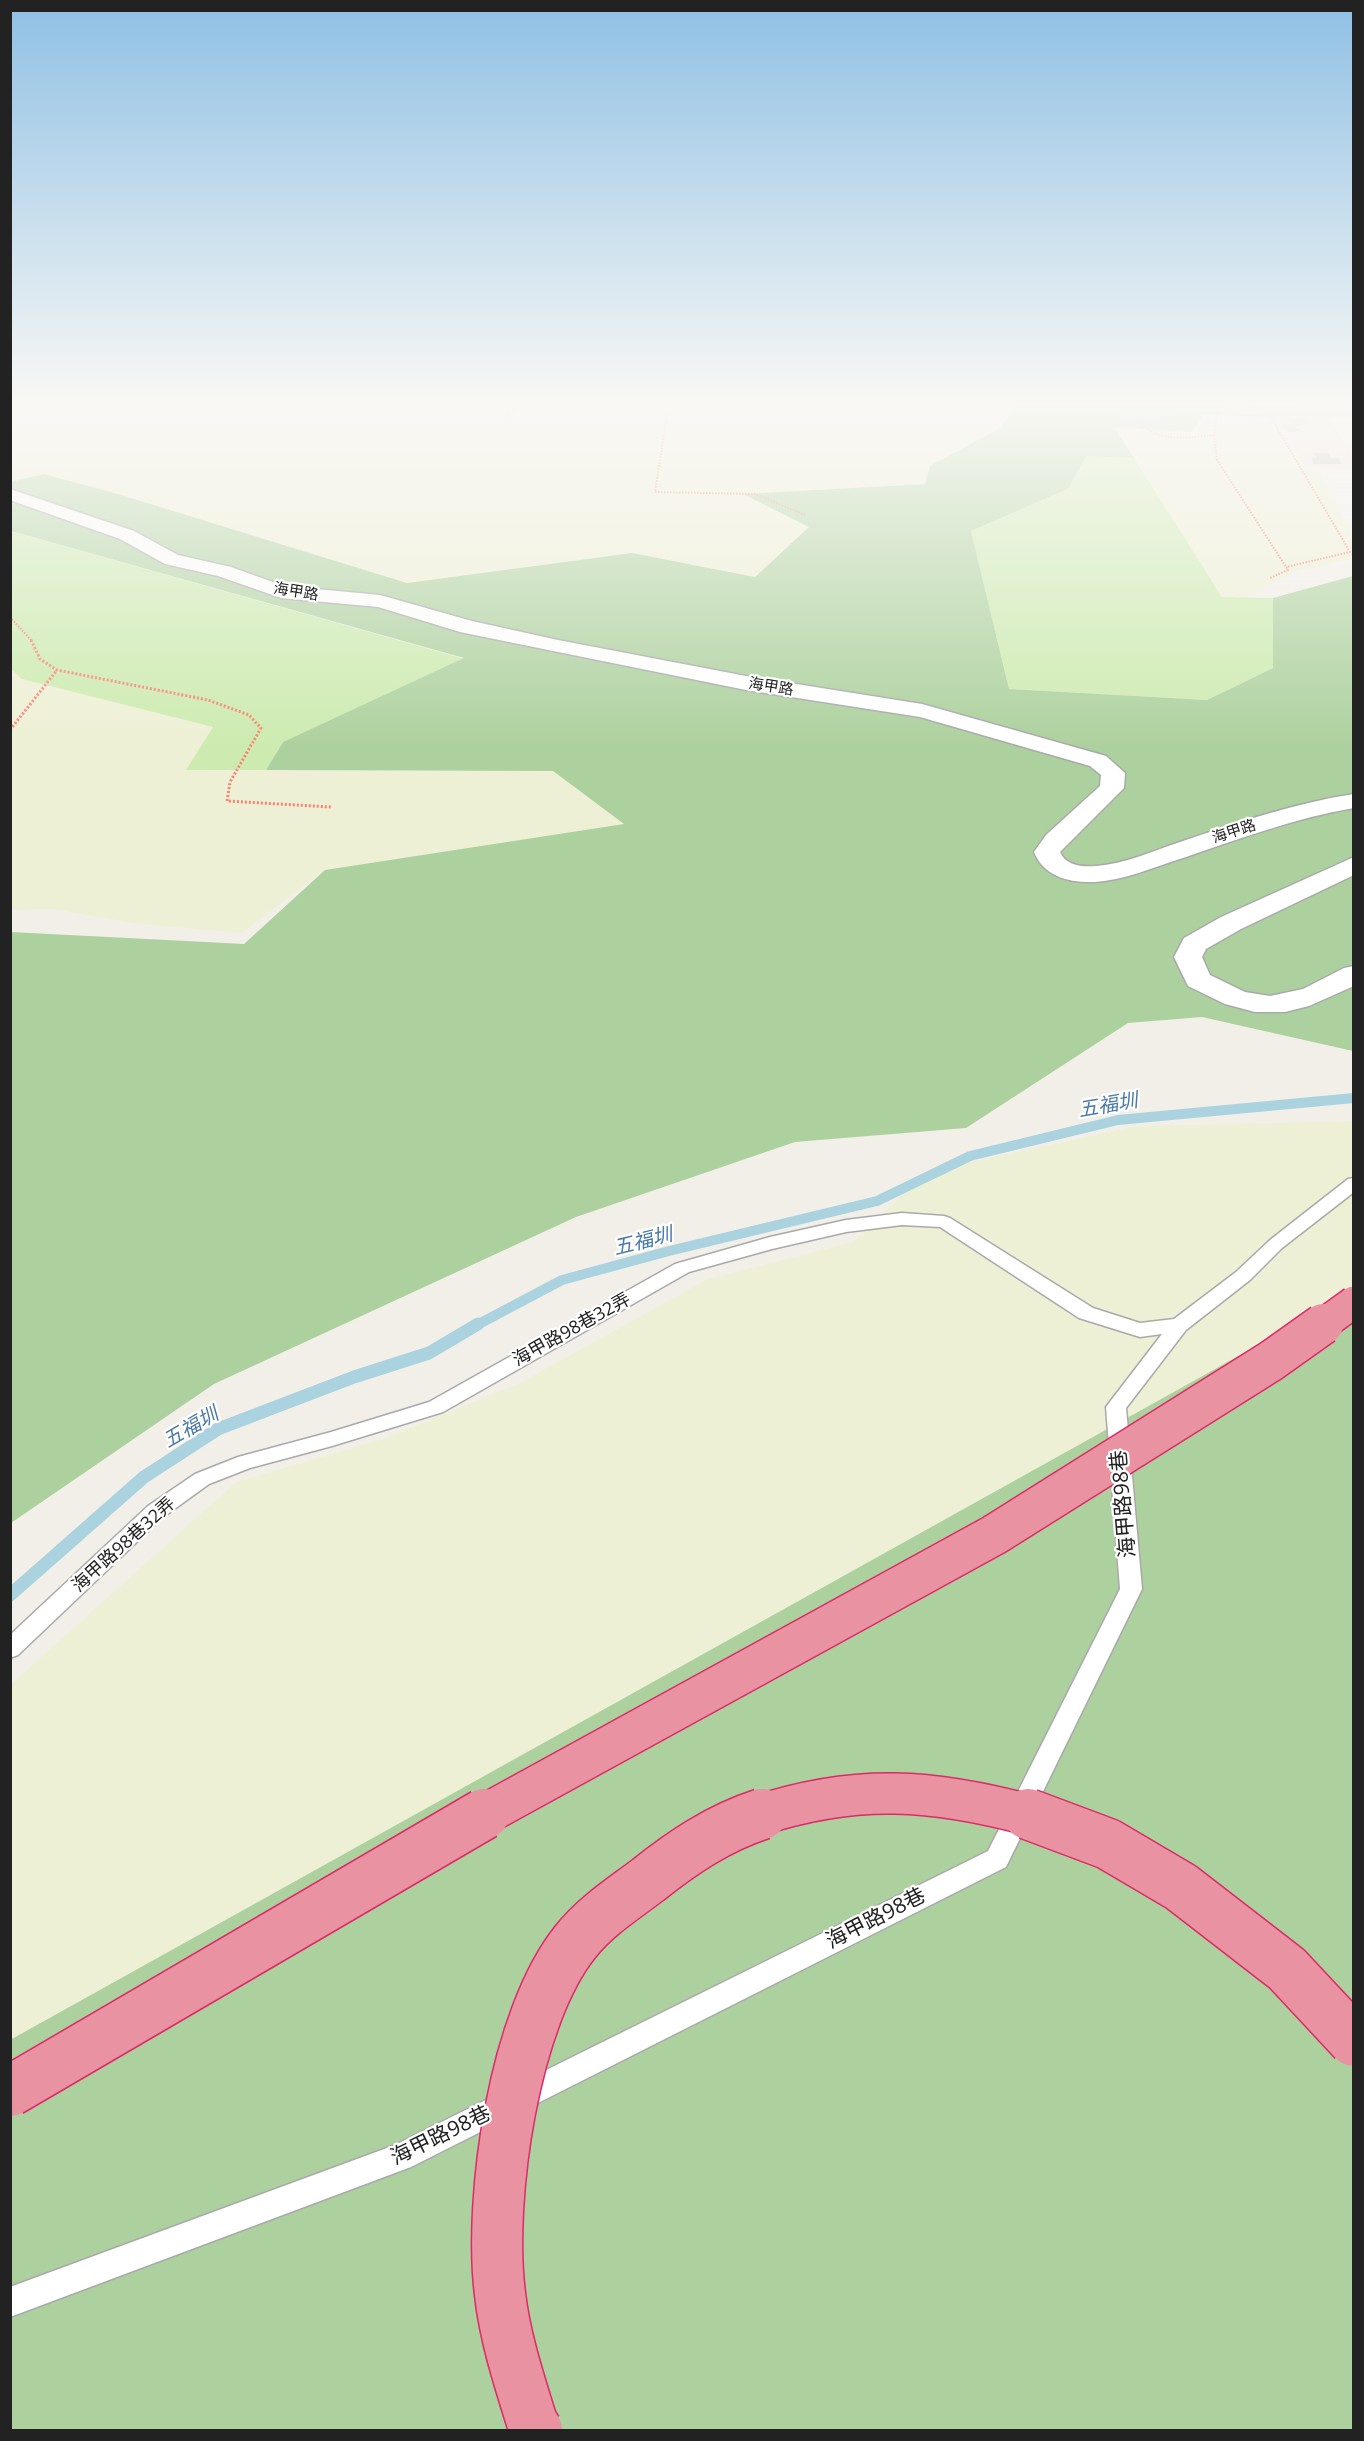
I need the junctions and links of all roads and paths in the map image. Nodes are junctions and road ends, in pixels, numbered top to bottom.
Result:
1 (81, 519) edge
2 (1255, 519) edge
3 (1332, 519) edge
4 (1352, 552) edge
5 (1286, 567) junction
6 (1270, 578) dead end
7 (10, 616) edge
8 (57, 670) junction
9 (10, 730) edge
10 (1353, 801) edge
11 (331, 807) dead end
12 (1353, 865) edge
13 (1353, 974) edge
14 (1353, 1183) edge
15 (1353, 1302) edge
16 (1179, 1325) junction
17 (10, 1649) edge
18 (1353, 2041) edge
19 (10, 2091) edge
20 (10, 2302) edge
21 (537, 2430) edge

1 - 10 street, 海甲路
2 - 5 path
3 - 4 path
4 - 5 path
5 - 6 path
7 - 8 path
8 - 9 path
8 - 11 path
12 - 13 street
14 - 16 lane, 海甲路98巷
15 - 19 highway, bridge
16 - 17 lane, 海甲路98巷32弄
16 - 20 lane, 海甲路98巷
18 - 21 highway, bridge

